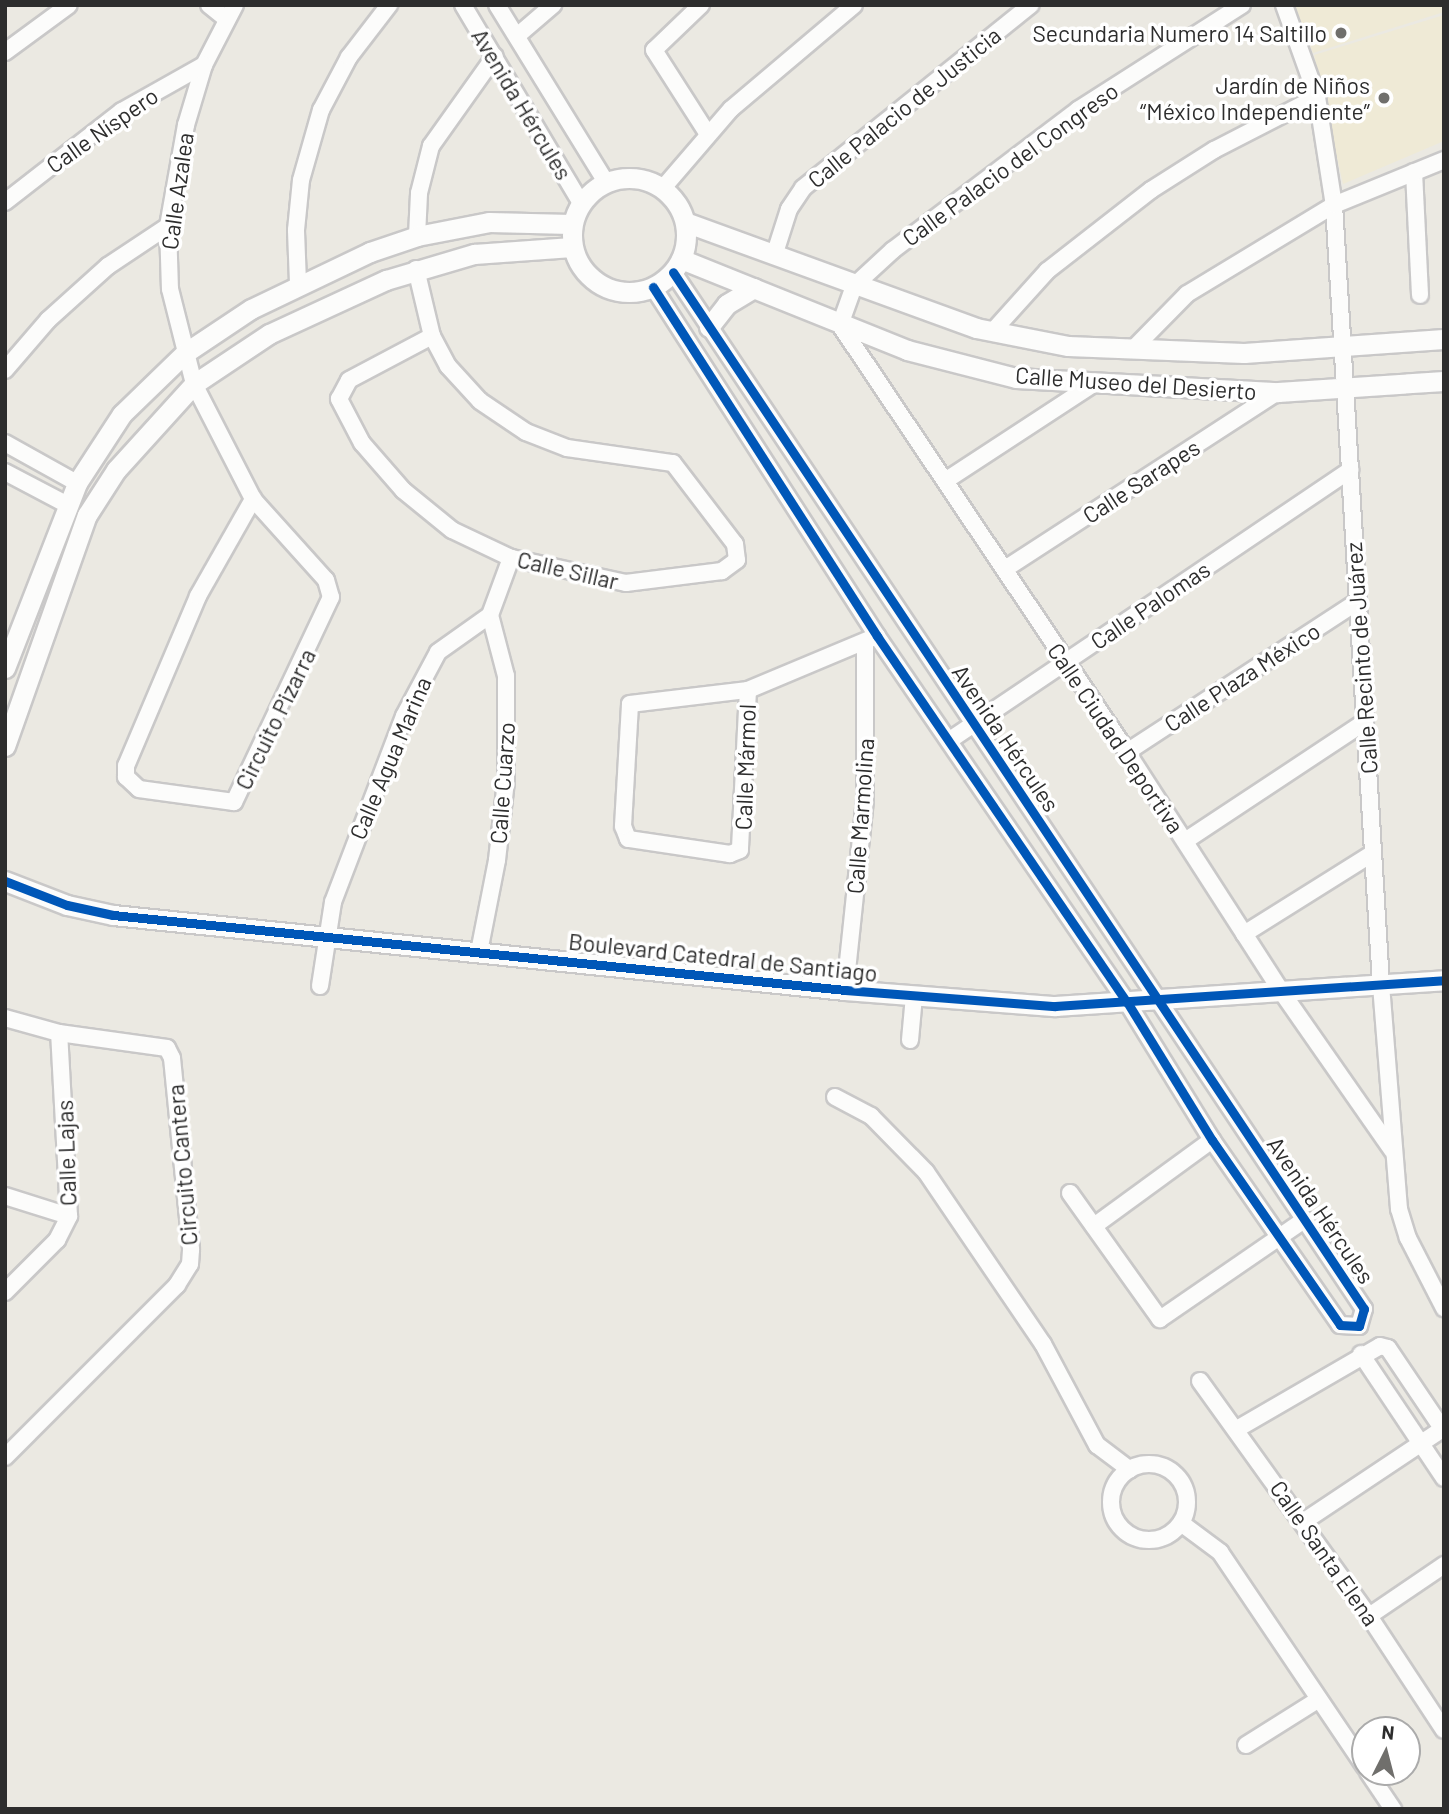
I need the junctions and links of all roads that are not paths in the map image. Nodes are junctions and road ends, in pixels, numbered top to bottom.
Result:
1 (69, 5) edge
2 (209, 5) edge
3 (235, 5) edge
4 (389, 5) edge
5 (463, 5) edge
6 (497, 5) edge
7 (553, 5) edge
8 (701, 5) edge
9 (854, 5) edge
10 (1031, 5) edge
11 (1242, 5) edge
12 (1284, 5) edge
13 (226, 19) junction
14 (517, 36) junction
15 (5, 52) edge
16 (495, 56) junction
17 (204, 65) junction
18 (1317, 97) junction
19 (707, 133) junction
20 (1444, 160) edge
21 (1414, 172) junction
22 (606, 182) junction
23 (663, 188) junction
24 (5, 202) edge
25 (580, 203) junction
26 (1334, 205) junction
27 (685, 222) junction
28 (571, 223) junction
29 (169, 226) junction
30 (417, 236) junction
31 (572, 247) junction
32 (774, 256) junction
33 (677, 266) junction
34 (416, 269) junction
35 (298, 283) junction
36 (854, 286) junction
37 (653, 288) junction
38 (754, 288) junction
39 (1420, 295) dead end
40 (840, 325) junction
41 (709, 327) junction
42 (993, 331) junction
43 (432, 336) junction
44 (1444, 339) edge
45 (1344, 345) junction
46 (1132, 350) junction
47 (185, 353) junction
48 (5, 370) edge
49 (1444, 381) edge
50 (1095, 383) junction
51 (194, 384) junction
52 (1345, 388) junction
53 (1278, 392) junction
54 (5, 443) edge
55 (1350, 470) junction
56 (5, 472) edge
57 (945, 481) junction
58 (77, 483) junction
59 (253, 499) junction
60 (66, 504) junction
61 (511, 558) junction
62 (1005, 569) junction
63 (1357, 602) junction
64 (489, 615) junction
65 (871, 639) junction
66 (1065, 663) junction
67 (5, 668) edge
68 (748, 690) junction
69 (1366, 722) junction
70 (973, 724) junction
71 (950, 740) junction
72 (5, 746) edge
73 (1128, 752) junction
74 (1185, 841) junction
75 (1373, 853) junction
76 (5, 881) edge
77 (1244, 934) junction
78 (325, 936) junction
79 (479, 951) junction
80 (1444, 981) edge
81 (1381, 985) junction
82 (320, 986) dead end
83 (845, 990) junction
84 (1281, 991) junction
85 (914, 996) junction
86 (1157, 1000) junction
87 (1127, 1002) junction
88 (5, 1018) edge
89 (59, 1033) junction
90 (910, 1040) dead end
91 (835, 1097) dead end
92 (1212, 1140) junction
93 (1392, 1150) junction
94 (1070, 1193) dead end
95 (5, 1196) edge
96 (69, 1216) junction
97 (1304, 1220) junction
98 (1094, 1226) junction
99 (1279, 1237) junction
100 (5, 1292) edge
101 (1443, 1308) edge
102 (1361, 1354) junction
103 (1200, 1381) dead end
104 (1237, 1429) junction
105 (1443, 1429) edge
106 (1421, 1439) junction
107 (5, 1457) edge
108 (1130, 1470) junction
109 (1444, 1479) edge
110 (1303, 1522) junction
111 (1181, 1523) junction
112 (1444, 1565) edge
113 (1370, 1616) junction
114 (1319, 1699) junction
115 (1444, 1699) edge
116 (1430, 1709) junction
117 (1444, 1730) edge
118 (1245, 1745) dead end
119 (1351, 1746) edge
120 (1377, 1786) edge
121 (1393, 1809) edge

1 - 15 street
2 - 13 street
3 - 13 street, Calle Azalea
4 - 35 street
5 - 16 street, Avenida Hércules
6 - 14 street, Avenida Hércules
7 - 14 street
8 - 19 street
9 - 19 street
10 - 32 street, Calle Palacio de Justicia
11 - 36 street, Calle Palacio del Congreso
12 - 18 street, Calle Recinto de Juárez
13 - 17 street, Calle Azalea
14 - 22 street, Avenida Hércules
16 - 25 street, Avenida Hércules
16 - 30 street
17 - 24 street, Calle Níspero
17 - 29 street, Calle Azalea
18 - 26 street, Calle Recinto de Juárez
18 - 42 street
19 - 23 street
20 - 21 street
21 - 26 street
21 - 39 street
22 - 23 street
22 - 25 street
23 - 27 street
25 - 28 street
26 - 45 street, Calle Recinto de Juárez
26 - 46 street
27 - 32 street, Calle Museo del Desierto
27 - 33 street
28 - 30 street
28 - 31 street
29 - 47 street, Calle Azalea
29 - 48 street
30 - 35 street
31 - 34 street
31 - 37 street
32 - 36 street, Calle Museo del Desierto
33 - 37 street
33 - 38 street, Calle Museo del Desierto
33 - 41 street, Avenida Hércules
34 - 43 street, Calle Sillar
34 - 51 street
35 - 47 street
36 - 40 street, Calle Palacio del Congreso
36 - 42 street, Calle Museo del Desierto
37 - 65 street, Avenida Hércules
38 - 40 street, Calle Museo del Desierto
38 - 41 street
40 - 50 street, Calle Museo del Desierto
40 - 57 street, Calle Ciudad Deportiva
41 - 70 street, Avenida Hércules
42 - 46 street, Calle Museo del Desierto
43 - 61 street, Calle Sillar
43 - 61 street, Calle Sillar
44 - 45 street, Calle Museo del Desierto
45 - 46 street, Calle Museo del Desierto
45 - 52 street, Calle Recinto de Juárez
47 - 51 street, Calle Azalea
47 - 58 street
49 - 52 street, Calle Museo del Desierto
50 - 53 street, Calle Museo del Desierto
50 - 57 street
51 - 59 street, Circuito Pizarra
51 - 72 street
52 - 53 street, Calle Museo del Desierto
52 - 55 street, Calle Recinto de Juárez
53 - 62 street, Calle Sarapes
54 - 58 street
55 - 63 street, Calle Recinto de Juárez
55 - 66 street, Calle Palomas
56 - 60 street
57 - 62 street, Calle Ciudad Deportiva
58 - 60 street
59 - 59 street, Circuito Pizarra
60 - 67 street
61 - 64 street
62 - 66 street, Calle Ciudad Deportiva
63 - 69 street, Calle Recinto de Juárez
63 - 73 street, Calle Plaza México
64 - 78 street, Calle Agua Marina
64 - 79 street, Calle Cuarzo
65 - 68 street, Calle Mármol
65 - 71 street, Avenida Hércules
65 - 83 street, Calle Marmolina
66 - 70 street, Calle Palomas
66 - 73 street, Calle Ciudad Deportiva
68 - 68 street, Calle Mármol
69 - 74 street
69 - 75 street, Calle Recinto de Juárez
70 - 71 street, Calle Palomas
70 - 86 street, Avenida Hércules
71 - 87 street, Avenida Hércules
73 - 74 street, Calle Ciudad Deportiva
74 - 77 street, Calle Ciudad Deportiva
75 - 77 street
75 - 81 street, Calle Recinto de Juárez
76 - 78 street, Boulevard Catedral de Santiago
77 - 84 street, Calle Ciudad Deportiva
78 - 79 street, Boulevard Catedral de Santiago
78 - 82 street, Calle Agua Marina
79 - 83 street, Boulevard Catedral de Santiago
80 - 81 street, Boulevard Catedral de Santiago
81 - 84 street, Boulevard Catedral de Santiago
81 - 93 street, Calle Recinto de Juárez
83 - 85 street, Boulevard Catedral de Santiago
84 - 86 street, Boulevard Catedral de Santiago
84 - 93 street, Calle Ciudad Deportiva
85 - 87 street, Boulevard Catedral de Santiago
85 - 90 street
86 - 87 street, Boulevard Catedral de Santiago
86 - 97 street, Avenida Hércules
87 - 92 street, Avenida Hércules
88 - 89 street, Circuito Cantera
89 - 96 street, Calle Lajas
89 - 107 street, Circuito Cantera
91 - 108 street
92 - 98 street
92 - 99 street, Avenida Hércules
93 - 101 street, Calle Recinto de Juárez
94 - 98 street
95 - 96 street
96 - 100 street, Calle Lajas
97 - 99 street
97 - 99 street, Avenida Hércules
98 - 99 street
102 - 104 street
102 - 105 street
102 - 106 street
103 - 104 street, Calle Santa Elena
104 - 110 street, Calle Santa Elena
105 - 106 street
106 - 109 street
106 - 110 street
108 - 111 street
108 - 111 street
110 - 113 street, Calle Santa Elena
111 - 114 street
112 - 113 street
113 - 116 street, Calle Santa Elena
114 - 118 street
114 - 119 street
115 - 116 street
116 - 117 street, Calle Santa Elena
120 - 121 street

